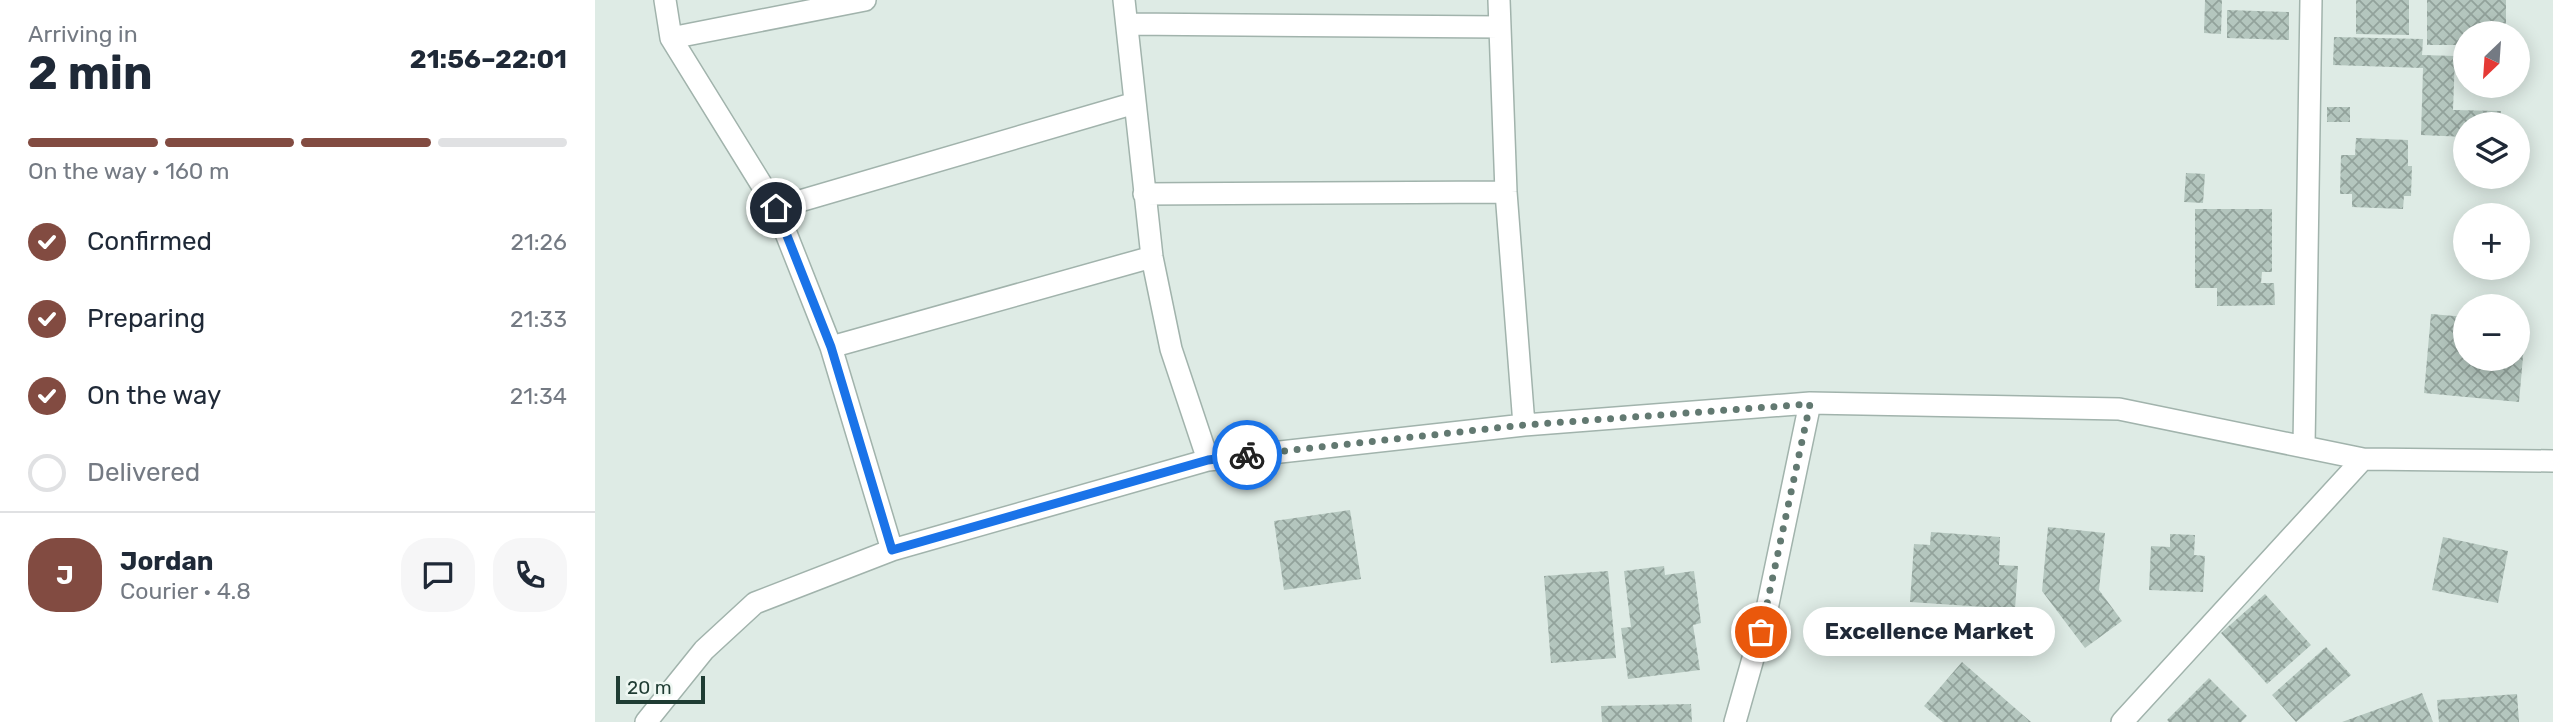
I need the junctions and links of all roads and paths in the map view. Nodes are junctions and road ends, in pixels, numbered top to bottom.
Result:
1 (665, 0) edge
2 (865, 0) edge
3 (1124, 0) edge
4 (1499, 0) edge
5 (2311, 0) edge
6 (1128, 23) junction
7 (1500, 27) junction
8 (671, 38) junction
9 (1135, 103) junction
10 (1506, 192) junction
11 (1145, 194) junction
12 (776, 208) junction
13 (1152, 257) junction
14 (831, 347) junction
15 (1810, 404) junction
16 (1524, 425) junction
17 (2304, 446) junction
18 (2363, 459) junction
19 (1208, 460) junction
20 (2553, 461) edge
21 (892, 550) junction
22 (646, 722) edge
23 (1735, 722) edge
24 (2122, 722) edge

1 - 8 street
2 - 8 street
3 - 6 street
4 - 7 street
5 - 17 street
6 - 7 street
6 - 9 street
7 - 10 street
8 - 12 street
9 - 11 street
9 - 12 street
10 - 11 street
10 - 16 street
11 - 13 street
12 - 14 street
13 - 14 street
13 - 19 street
14 - 21 street
15 - 16 street
15 - 17 street
15 - 23 street
16 - 19 street
17 - 18 street
18 - 20 street
18 - 24 street
19 - 21 street
21 - 22 street

